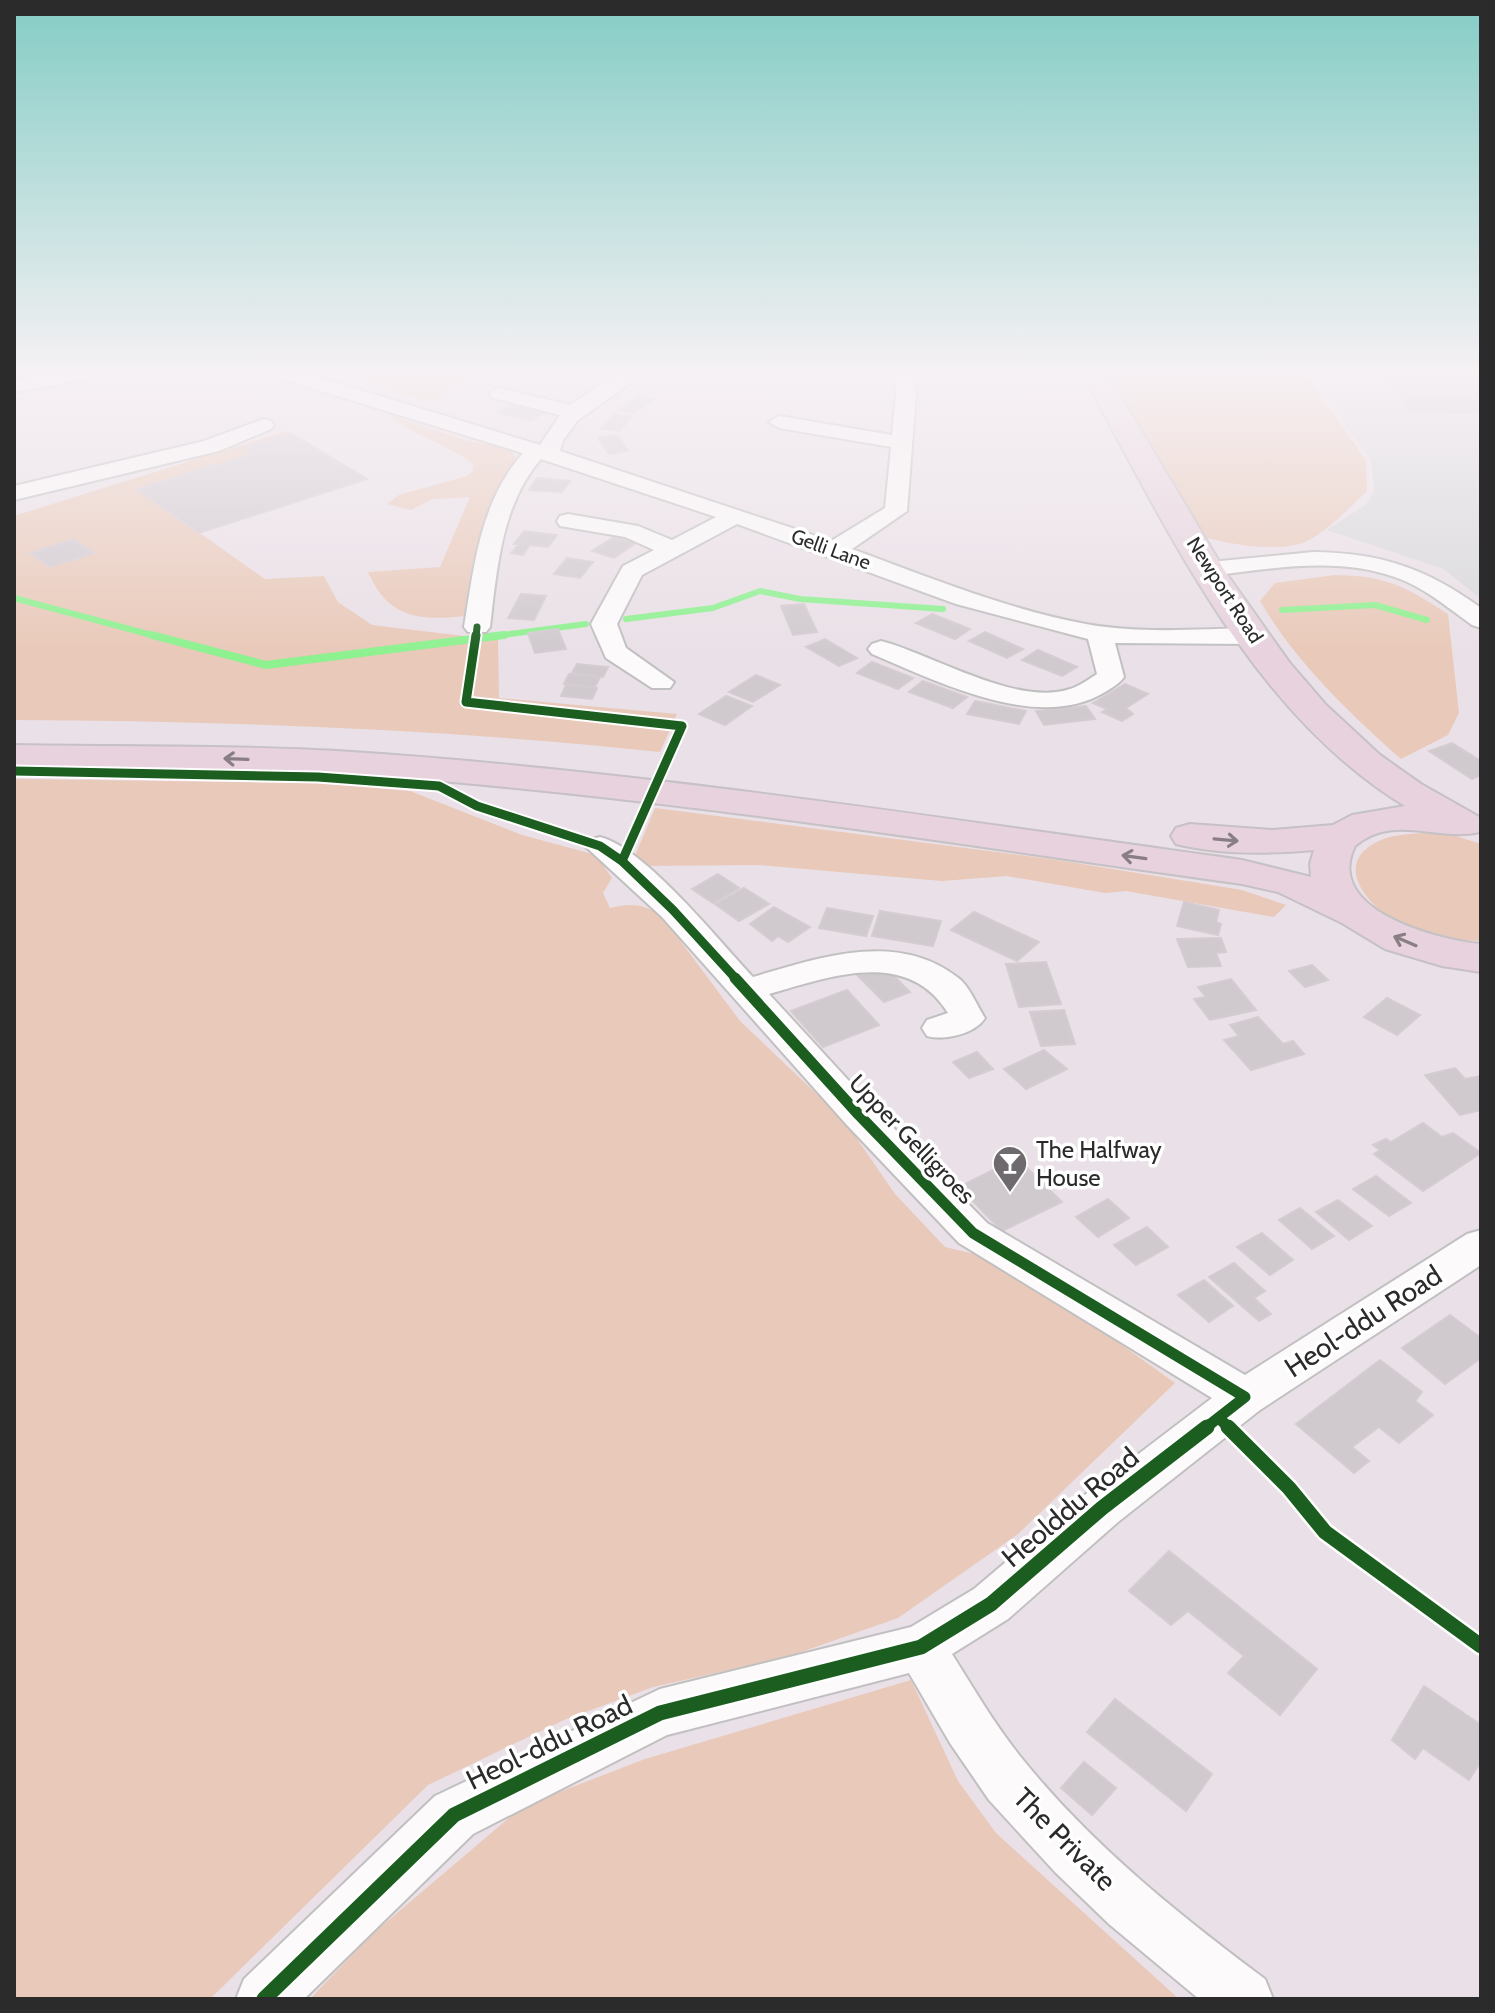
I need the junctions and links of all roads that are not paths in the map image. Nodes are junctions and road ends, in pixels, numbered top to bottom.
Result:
1 (127, 466) edge
2 (523, 466) edge
3 (582, 466) edge
4 (900, 466) edge
5 (1149, 466) edge
6 (14, 493) edge
7 (735, 516) junction
8 (568, 521) dead end
9 (673, 549) junction
10 (834, 550) junction
11 (1210, 569) junction
12 (1481, 620) edge
13 (477, 627) dead end
14 (1100, 635) junction
15 (1252, 636) junction
16 (881, 649) dead end
17 (661, 682) dead end
18 (14, 730) edge
19 (1353, 752) junction
20 (14, 756) edge
21 (1474, 826) edge
22 (1347, 833) junction
23 (600, 846) dead end
24 (1357, 914) junction
25 (1481, 958) edge
26 (746, 990) junction
27 (939, 1028) dead end
28 (1481, 1245) edge
29 (1245, 1397) junction
30 (921, 1647) junction
31 (264, 1999) edge
32 (1245, 1999) edge

1 - 6 street
2 - 13 street
3 - 7 street, Gelli Lane
4 - 10 street
5 - 11 main road, Newport Road
7 - 9 street
7 - 10 street, Gelli Lane
8 - 9 street
9 - 17 street
10 - 14 street, Gelli Lane
11 - 12 street
11 - 15 main road, Newport Road
14 - 15 street, Gelli Lane
14 - 16 street
15 - 19 main road, Newport Road
18 -> 22 main road
19 - 21 main road, Newport Road
19 - 22 main road, Newport Road
24 -> 20 main road
21 - 22 main road
22 - 24 main road, Newport Road
23 - 26 street, Upper Gelligroes
25 -> 24 main road
26 - 27 street
26 - 29 street, Upper Gelligroes
28 - 29 street, Heol-ddu Road
29 - 30 street, Heolddu Road
30 - 31 street, Heol-ddu Road
30 - 32 street, The Private

